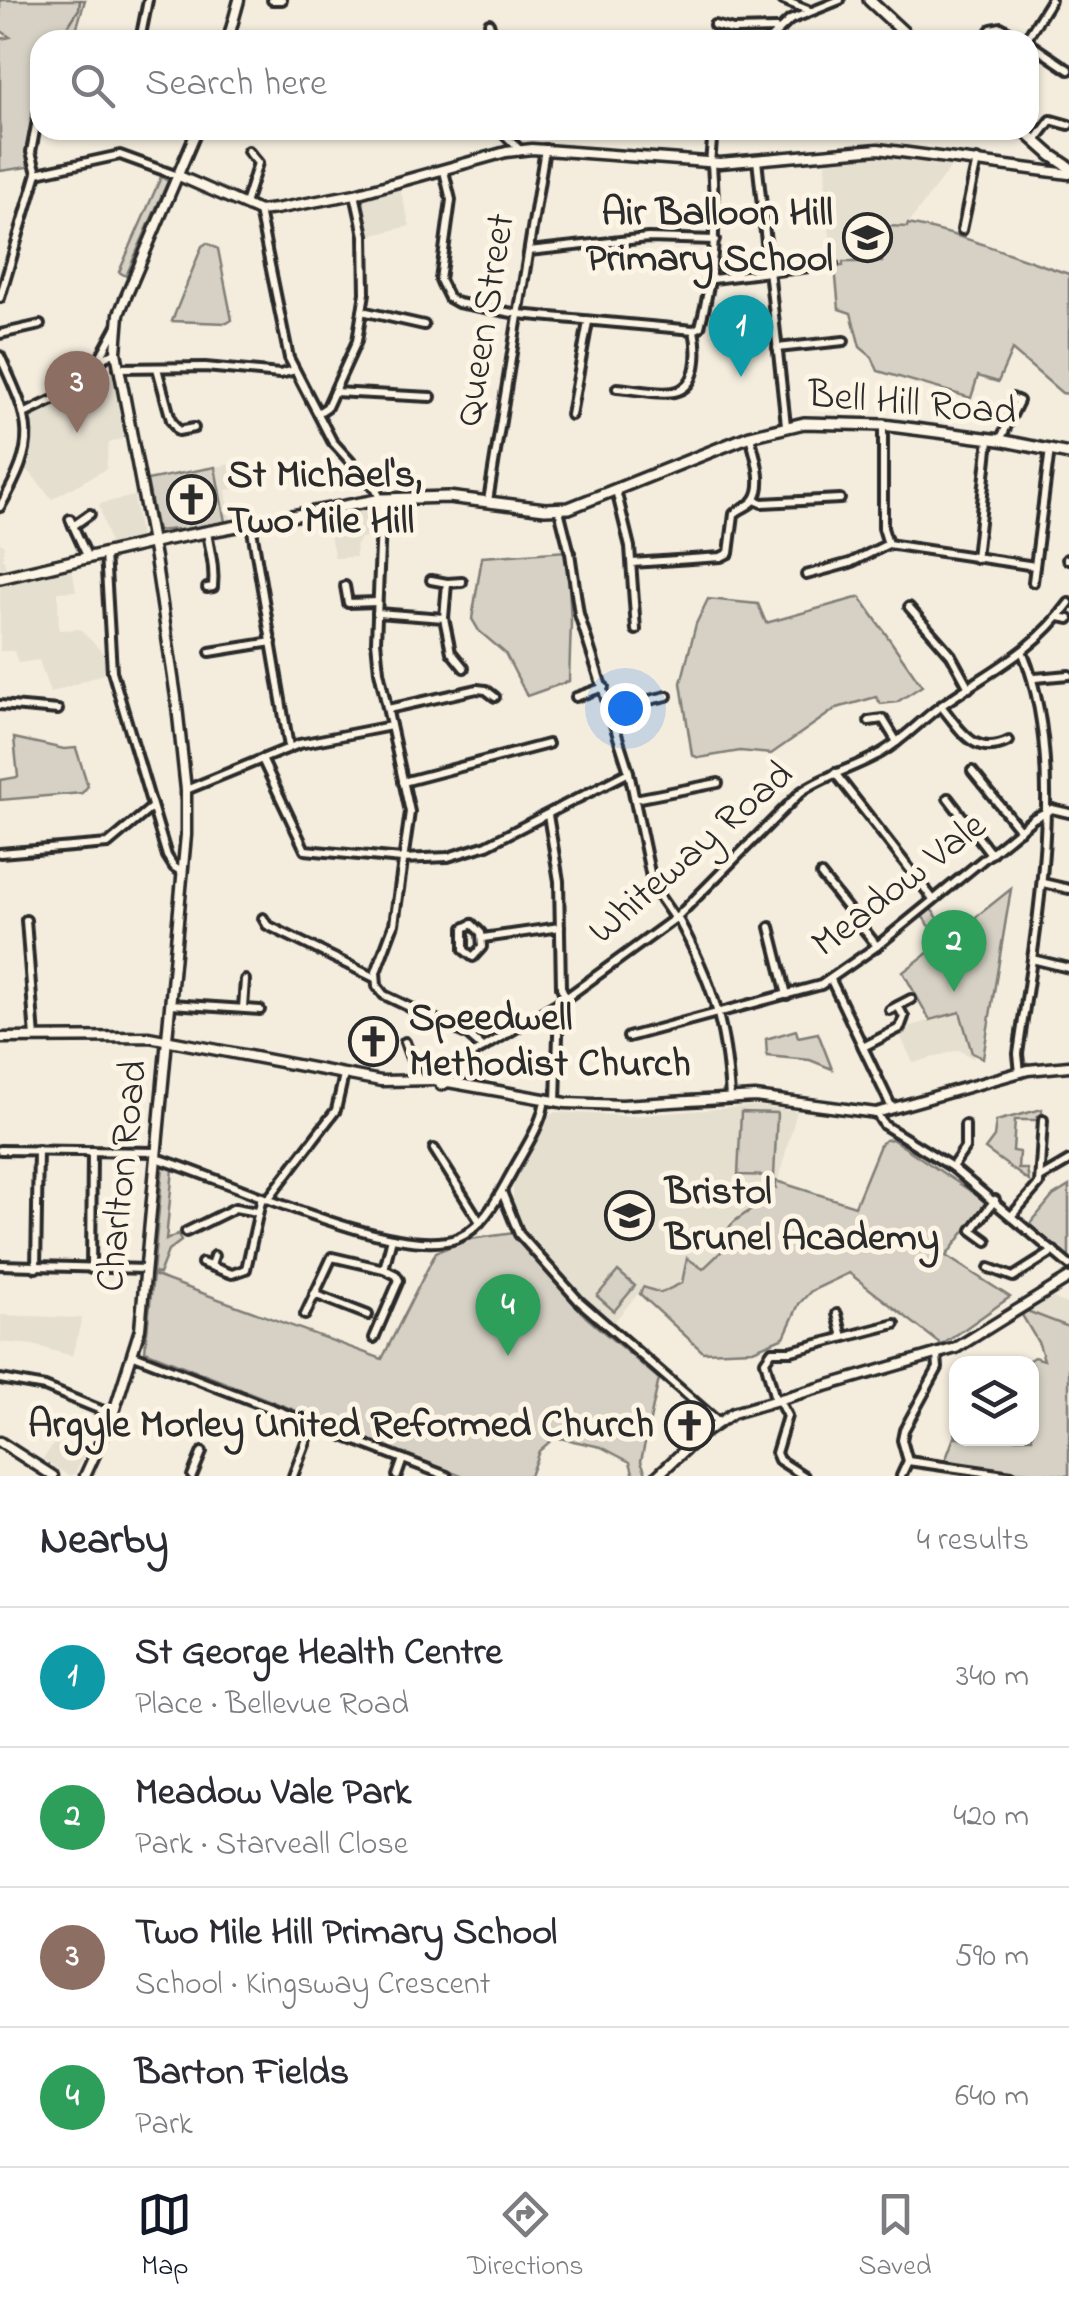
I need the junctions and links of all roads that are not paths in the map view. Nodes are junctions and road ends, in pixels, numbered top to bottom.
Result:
1 (148, 0) edge
2 (239, 0) edge
3 (272, 0) edge
4 (282, 0) edge
5 (783, 0) edge
6 (840, 0) edge
7 (870, 0) edge
8 (1051, 0) edge
9 (810, 11) junction
10 (490, 23) dead end
11 (714, 25) dead end
12 (142, 30) edge
13 (231, 30) edge
14 (492, 30) edge
15 (777, 30) joint
16 (902, 30) edge
17 (1033, 30) edge
18 (1039, 49) edge
19 (1069, 70) edge
20 (1069, 125) edge
21 (1039, 136) edge
22 (33, 140) edge
23 (193, 140) edge
24 (510, 140) edge
25 (712, 140) edge
26 (1035, 141) edge
27 (545, 148) junction
28 (520, 150) junction
29 (248, 151) dead end
30 (757, 160) junction
31 (977, 160) junction
32 (711, 163) junction
33 (444, 170) junction
34 (1069, 170) edge
35 (37, 173) junction
36 (179, 176) junction
37 (355, 194) junction
38 (245, 204) junction
39 (260, 210) junction
40 (962, 230) dead end
41 (715, 240) junction
42 (528, 251) junction
43 (832, 264) dead end
44 (768, 271) junction
45 (713, 278) junction
46 (0, 298) edge
47 (362, 312) junction
48 (518, 314) junction
49 (588, 322) junction
50 (40, 325) dead end
51 (424, 325) dead end
52 (117, 326) junction
53 (694, 330) junction
54 (0, 334) edge
55 (844, 341) dead end
56 (777, 348) junction
57 (116, 352) junction
58 (0, 356) edge
59 (94, 368) junction
60 (118, 368) junction
61 (157, 368) junction
62 (295, 370) junction
63 (617, 388) dead end
64 (334, 392) junction
65 (431, 397) dead end
66 (1012, 398) dead end
67 (26, 413) junction
68 (318, 413) junction
69 (571, 415) dead end
70 (786, 425) junction
71 (883, 425) junction
72 (194, 428) dead end
73 (750, 436) junction
74 (994, 439) junction
75 (1050, 448) junction
76 (1069, 454) edge
77 (616, 490) junction
78 (382, 499) junction
79 (840, 499) dead end
80 (754, 500) junction
81 (488, 501) junction
82 (0, 507) edge
83 (559, 510) junction
84 (90, 514) dead end
85 (251, 524) junction
86 (207, 532) junction
87 (151, 542) junction
88 (888, 544) junction
89 (105, 553) junction
90 (88, 558) junction
91 (976, 558) junction
92 (632, 563) junction
93 (1035, 566) junction
94 (806, 575) dead end
95 (0, 578) edge
96 (431, 580) dead end
97 (462, 582) dead end
98 (1034, 582) dead end
99 (447, 583) junction
100 (345, 586) dead end
101 (206, 588) dead end
102 (378, 602) junction
103 (1069, 603) edge
104 (909, 607) dead end
105 (377, 613) junction
106 (1059, 616) junction
107 (444, 618) junction
108 (1069, 619) edge
109 (636, 630) dead end
110 (272, 642) junction
111 (210, 652) dead end
112 (1023, 653) junction
113 (464, 668) dead end
114 (1069, 674) edge
115 (1035, 678) junction
116 (604, 688) junction
117 (969, 688) junction
118 (667, 696) dead end
119 (495, 697) dead end
120 (576, 698) dead end
121 (0, 705) edge
122 (941, 706) junction
123 (388, 709) junction
124 (609, 709) junction
125 (58, 710) dead end
126 (869, 722) dead end
127 (390, 726) junction
128 (1008, 741) dead end
129 (897, 742) junction
130 (548, 744) dead end
131 (289, 747) junction
132 (262, 758) junction
133 (972, 771) dead end
134 (629, 772) junction
135 (835, 773) junction
136 (402, 782) junction
137 (718, 783) dead end
138 (186, 790) junction
139 (948, 798) dead end
140 (636, 799) junction
141 (152, 808) junction
142 (1052, 810) junction
143 (1069, 813) edge
144 (548, 815) junction
145 (1020, 830) junction
146 (0, 853) edge
147 (991, 854) junction
148 (402, 859) junction
149 (183, 872) junction
150 (821, 875) dead end
151 (1043, 884) junction
152 (1069, 890) edge
153 (934, 900) junction
154 (262, 918) dead end
155 (676, 918) junction
156 (26, 920) dead end
157 (770, 926) dead end
158 (560, 927) junction
159 (483, 938) junction
160 (876, 946) junction
161 (1032, 959) junction
162 (1069, 968) edge
163 (376, 979) junction
164 (246, 980) dead end
165 (831, 980) junction
166 (788, 994) junction
167 (911, 999) dead end
168 (562, 1000) junction
169 (171, 1004) junction
170 (898, 1006) junction
171 (243, 1008) junction
172 (260, 1010) dead end
173 (890, 1010) dead end
174 (720, 1012) junction
175 (628, 1037) dead end
176 (0, 1038) edge
177 (35, 1038) junction
178 (168, 1040) junction
179 (406, 1042) dead end
180 (484, 1048) junction
181 (863, 1048) junction
182 (1069, 1066) edge
183 (443, 1072) junction
184 (1020, 1072) junction
185 (344, 1075) junction
186 (435, 1080) junction
187 (420, 1081) junction
188 (448, 1082) junction
189 (496, 1091) junction
190 (730, 1098) junction
191 (561, 1103) junction
192 (544, 1104) junction
193 (892, 1108) junction
194 (876, 1114) junction
195 (1043, 1120) dead end
196 (965, 1125) dead end
197 (0, 1150) edge
198 (38, 1150) junction
199 (92, 1150) junction
200 (434, 1150) dead end
201 (157, 1155) junction
202 (1069, 1162) edge
203 (952, 1167) junction
204 (1039, 1178) junction
205 (502, 1191) junction
206 (265, 1198) junction
207 (994, 1200) junction
208 (256, 1212) junction
209 (1013, 1214) junction
210 (480, 1222) junction
211 (186, 1232) dead end
212 (392, 1238) junction
213 (987, 1240) dead end
214 (1054, 1252) junction
215 (214, 1256) dead end
216 (1069, 1265) edge
217 (0, 1266) edge
218 (36, 1268) junction
219 (989, 1268) dead end
220 (91, 1269) junction
221 (146, 1269) junction
222 (384, 1269) junction
223 (1069, 1278) edge
224 (314, 1294) junction
225 (838, 1314) dead end
226 (305, 1315) dead end
227 (368, 1315) dead end
228 (895, 1324) dead end
229 (374, 1338) dead end
230 (844, 1338) junction
231 (134, 1355) junction
232 (937, 1355) junction
233 (0, 1379) edge
234 (776, 1398) junction
235 (113, 1415) junction
236 (718, 1422) junction
237 (313, 1423) junction
238 (0, 1442) edge
239 (202, 1452) dead end
240 (403, 1459) junction
241 (908, 1461) junction
242 (53, 1476) edge
243 (85, 1476) edge
244 (192, 1476) edge
245 (293, 1476) edge
246 (397, 1476) edge
247 (447, 1476) edge
248 (657, 1476) edge
249 (804, 1476) edge
250 (901, 1476) edge
251 (1012, 1476) edge

1 - 12 street
2 - 13 street
3 - 4 street
5 - 9 street
6 - 9 street
7 - 16 main road
8 - 17 street
9 - 15 street
10 - 14 street
11 - 15 street
18 - 19 street
20 - 21 street
22 - 35 street
23 - 36 street, Charlton Road
24 - 28 street
25 - 32 street
26 - 34 main road
27 - 28 street
27 - 32 street
27 - 42 street, Queen Street
28 - 33 street
29 - 38 street
30 - 31 street
30 - 32 street
30 - 44 street
31 - 34 street
31 - 40 street
32 - 41 street
33 - 37 street
33 - 48 street
35 - 36 street
35 - 46 street
36 - 38 street
36 - 52 street, Charlton Road
37 - 39 street
37 - 47 street
38 - 39 street
39 - 62 street
41 - 42 street
41 - 45 street
42 - 48 street, Queen Street
43 - 44 street
44 - 45 street
44 - 56 street
45 - 53 street
47 - 51 street
47 - 64 street
48 - 49 street
48 - 81 street, Queen Street
49 - 53 street
49 - 69 street
50 - 54 street
52 - 57 street, Charlton Road
52 - 59 street
53 - 63 street
55 - 56 street
56 - 70 street
57 - 59 street
57 - 60 street, Charlton Road
58 - 67 street
59 - 67 street
60 - 61 street
60 - 87 street, Charlton Road
61 - 62 street
61 - 72 street
62 - 68 street
64 - 65 street
64 - 68 street
66 - 74 street
67 - 82 street
68 - 78 street
70 - 71 main road, Bell Hill Road
70 - 73 main road, Bell Hill Road
71 - 74 main road, Bell Hill Road
71 - 88 street
73 - 77 main road, Bell Hill Road
73 - 80 street
74 - 75 main road, Bell Hill Road
74 - 91 street
75 - 76 main road, Bell Hill Road
75 - 93 street
77 - 83 main road, Bell Hill Road
77 - 92 street
78 - 81 main road
78 - 85 main road
78 - 102 street
79 - 80 street
80 - 92 street
81 - 83 main road
83 - 116 street
84 - 90 street
85 - 86 main road
85 - 110 street
86 - 87 main road
86 - 101 street
87 - 89 main road
87 - 138 street, Charlton Road
88 - 91 street
88 - 94 street
89 - 90 main road
89 - 141 street
90 - 95 main road
91 - 93 street
92 - 109 street
93 - 98 street
96 - 99 street
97 - 99 street
99 - 107 street
100 - 102 street
102 - 105 street
103 - 106 street, Whiteway Road
104 - 117 street
105 - 107 street
105 - 123 street
106 - 108 street
106 - 112 street, Whiteway Road
107 - 113 street
110 - 111 street
110 - 131 street
112 - 115 street
112 - 117 street, Whiteway Road
114 - 115 street
115 - 142 street
116 - 120 street
116 - 124 street
117 - 122 street, Whiteway Road
118 - 124 street
119 - 123 street
121 - 125 street
122 - 128 street
122 - 129 street, Whiteway Road
123 - 127 street
124 - 134 street
126 - 129 street
127 - 131 street
127 - 136 street
129 - 135 street, Whiteway Road
130 - 136 street
131 - 132 street
132 - 138 street
132 - 148 street
133 - 145 street
134 - 140 street
134 - 144 street
135 - 153 street
135 - 155 street, Whiteway Road
136 - 148 street
137 - 140 street
138 - 149 street, Charlton Road
139 - 147 street
140 - 155 street
141 - 146 street
141 - 149 street
142 - 143 street
142 - 145 street, Meadow Vale
142 - 151 street
144 - 148 street
144 - 158 street
145 - 147 street, Meadow Vale
147 - 153 street, Meadow Vale
148 - 163 street
149 - 169 street, Charlton Road
150 - 160 street
151 - 152 street
151 - 161 street
153 - 160 street, Meadow Vale
154 - 163 street
155 - 168 street, Whiteway Road
155 - 174 street
156 - 177 street
157 - 166 street
158 - 159 street
158 - 168 street
159 - 159 street
160 - 165 street, Meadow Vale
161 - 162 street
161 - 184 street
163 - 180 street
164 - 171 street
165 - 166 street, Meadow Vale
165 - 181 street
166 - 174 street, Meadow Vale
167 - 170 street
168 - 180 street, Whiteway Road
168 - 191 street
169 - 171 street
169 - 178 street, Charlton Road
170 - 173 street
170 - 181 street
171 - 172 street
174 - 175 street, Meadow Vale
174 - 190 street
176 - 177 street
177 - 178 street
178 - 185 street
178 - 201 street, Charlton Road
179 - 187 street
180 - 183 street, Whiteway Road
181 - 193 street
182 - 184 street
183 - 186 street
183 - 188 street
184 - 193 street
185 - 187 street
185 - 206 street
186 - 187 street
186 - 188 street
188 - 189 street
189 - 191 street
189 - 192 street
190 - 191 street
190 - 194 street
191 - 192 street
192 - 205 street
193 - 194 street
194 - 203 street
195 - 204 street
196 - 203 street
197 - 198 street
198 - 199 street
198 - 218 street
199 - 201 street
199 - 220 street
200 - 210 street
201 - 206 street
201 - 221 street, Charlton Road
202 - 204 street
203 - 207 street
204 - 209 street
205 - 210 street
205 - 236 street
206 - 208 street
206 - 212 street
207 - 209 street
207 - 213 street
208 - 211 street
208 - 215 street
209 - 214 street
210 - 212 street
212 - 222 street
214 - 216 street
214 - 219 street
217 - 218 street
218 - 220 street
220 - 221 street
221 - 231 street, Charlton Road
222 - 224 street
222 - 229 street
223 - 232 street
224 - 226 street
224 - 227 street
225 - 230 street
228 - 230 street
230 - 234 street
231 - 235 street, Charlton Road
231 - 237 street
232 - 234 street
232 - 241 street
233 - 235 street
234 - 236 street
234 - 249 street
235 - 243 street, Charlton Road
236 - 248 street
237 - 240 street
237 - 245 street
238 - 242 street
239 - 244 street
240 - 246 street
240 - 247 street
241 - 250 street
241 - 251 street

